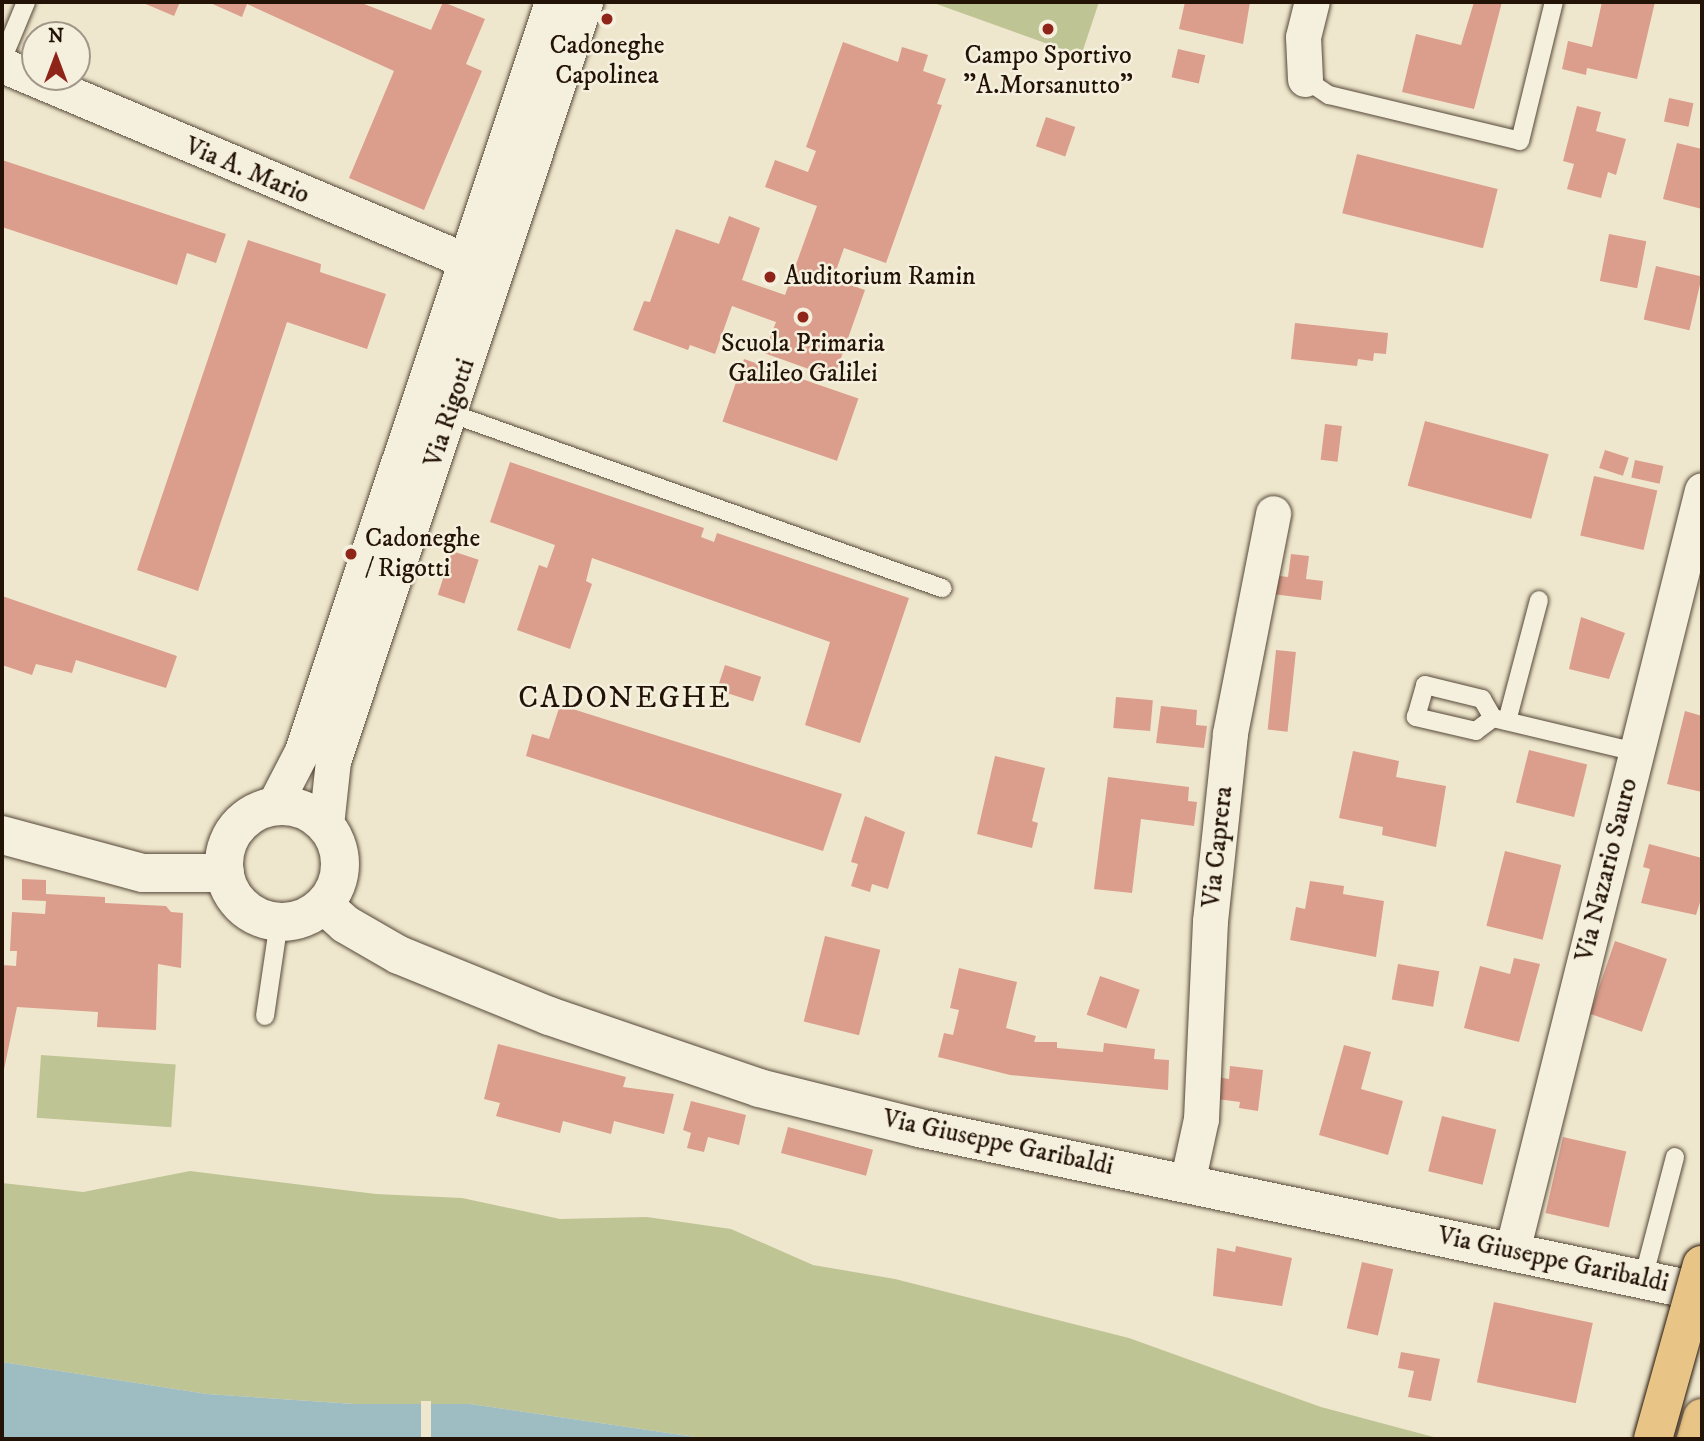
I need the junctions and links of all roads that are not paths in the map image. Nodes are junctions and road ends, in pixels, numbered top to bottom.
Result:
1 (26, 2) edge
2 (552, 2) edge
3 (584, 2) edge
4 (1312, 2) edge
5 (1554, 2) edge
6 (2, 62) edge
7 (1305, 79) joint
8 (480, 267) junction
9 (434, 408) junction
10 (1702, 490) edge
11 (1273, 513) dead end
12 (942, 588) dead end
13 (1539, 600) dead end
14 (1636, 752) junction
15 (273, 807) junction
16 (326, 825) junction
17 (2, 835) edge
18 (225, 873) junction
19 (324, 905) junction
20 (279, 921) junction
21 (265, 1016) dead end
22 (1675, 1157) dead end
23 (1188, 1183) junction
24 (1512, 1251) junction
25 (1702, 1265) edge
26 (1643, 1279) junction
27 (1702, 1292) edge
28 (1702, 1418) edge
29 (1653, 1439) edge
30 (1696, 1439) edge

1 - 6 lane
2 - 8 street, Via Rigotti
3 - 8 street, Via Rigotti
4 - 7 street
5 - 7 lane
6 - 8 street, Via A. Mario
8 - 9 street, Via Rigotti
9 - 12 lane
9 - 15 street, Via Rigotti
9 - 16 street, Via Rigotti
10 - 14 street, Via Nazario Sauro
11 - 23 street, Via Caprera
13 - 14 lane
14 - 24 street, Via Nazario Sauro
15 - 16 main road
15 - 18 main road
16 - 19 main road
17 - 18 main road
18 - 20 main road
19 - 20 main road
19 - 23 main road, Via Giuseppe Garibaldi
20 - 21 lane
22 - 26 lane
23 - 24 main road, Via Giuseppe Garibaldi
24 - 26 main road, Via Giuseppe Garibaldi
25 - 29 highway, bridge
26 - 27 main road, Via Giuseppe Garibaldi
28 - 30 highway

